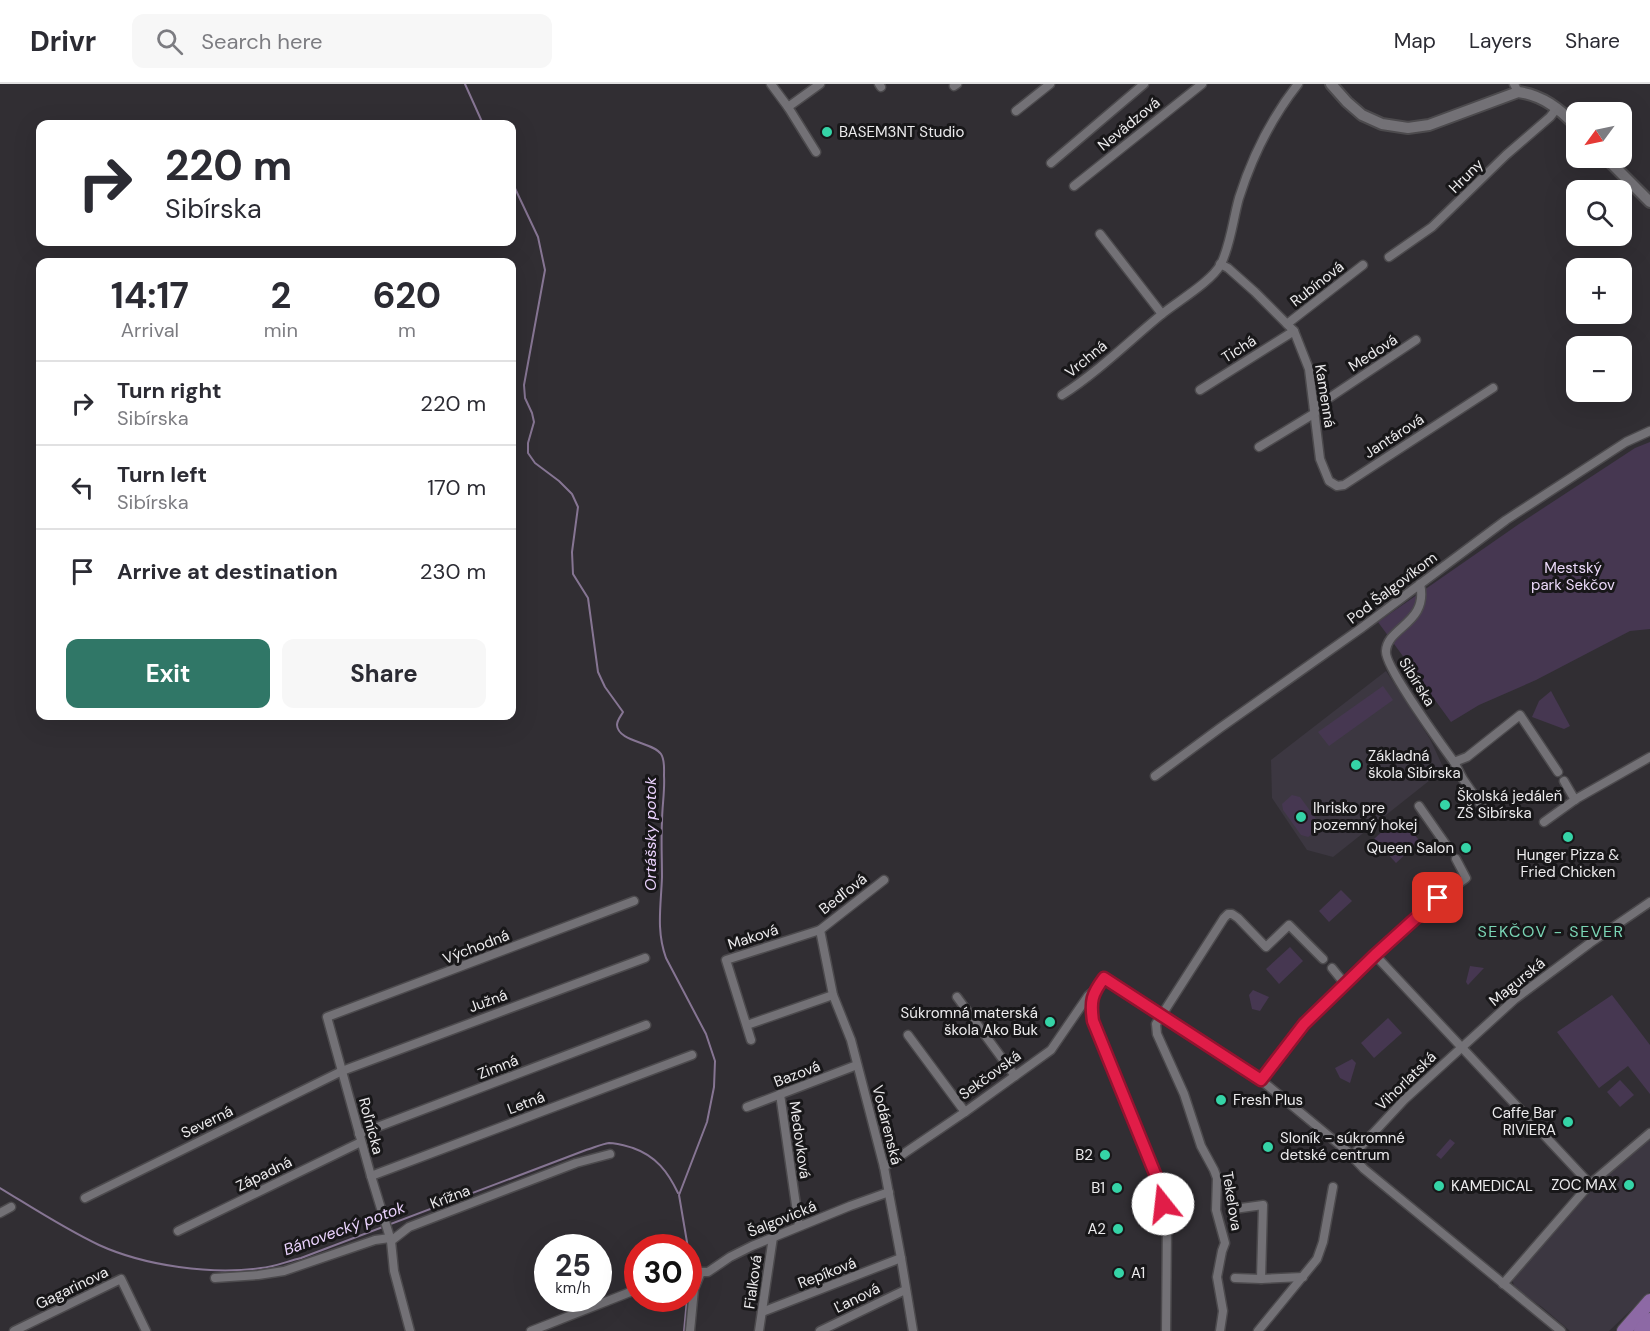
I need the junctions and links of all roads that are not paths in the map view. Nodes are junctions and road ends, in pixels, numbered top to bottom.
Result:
1 (771, 84) edge
2 (820, 84) edge
3 (1050, 84) edge
4 (1144, 84) edge
5 (1202, 84) edge
6 (1298, 84) edge
7 (1331, 84) edge
8 (1516, 88) edge
9 (788, 107) junction
10 (1557, 108) junction
11 (1016, 111) dead end
12 (1566, 117) edge
13 (816, 152) dead end
14 (1051, 163) dead end
15 (1616, 168) edge
16 (1074, 186) dead end
17 (1650, 202) edge
18 (1100, 234) dead end
19 (1389, 257) dead end
20 (1220, 264) junction
21 (1363, 265) dead end
22 (1162, 314) junction
23 (1287, 324) junction
24 (1294, 331) junction
25 (1416, 340) dead end
26 (1493, 388) dead end
27 (1200, 390) dead end
28 (1062, 395) dead end
29 (1314, 410) junction
30 (1650, 430) edge
31 (1259, 447) dead end
32 (1320, 459) joint
33 (1420, 584) junction
34 (1649, 760) edge
35 (1454, 762) junction
36 (1558, 772) dead end
37 (1155, 776) dead end
38 (1564, 781) dead end
39 (1575, 800) junction
40 (1419, 806) dead end
41 (1484, 810) dead end
42 (1544, 822) dead end
43 (1449, 849) dead end
44 (1456, 859) dead end
45 (884, 880) dead end
46 (634, 901) dead end
47 (1650, 902) edge
48 (820, 930) junction
49 (1375, 955) junction
50 (645, 958) dead end
51 (1323, 959) dead end
52 (1332, 968) dead end
53 (1345, 984) junction
54 (1096, 989) junction
55 (833, 995) junction
56 (957, 998) dead end
57 (1161, 1014) junction
58 (327, 1017) joint
59 (646, 1025) dead end
60 (747, 1025) junction
61 (908, 1035) dead end
62 (751, 1040) dead end
63 (1462, 1046) junction
64 (692, 1055) dead end
65 (857, 1065) junction
66 (342, 1071) junction
67 (1015, 1076) junction
68 (1261, 1080) junction
69 (780, 1094) junction
70 (747, 1107) dead end
71 (965, 1112) junction
72 (1650, 1133) edge
73 (360, 1138) junction
74 (610, 1154) dead end
75 (1352, 1156) junction
76 (884, 1167) junction
77 (371, 1176) junction
78 (1590, 1184) junction
79 (1333, 1187) dead end
80 (889, 1192) junction
81 (86, 1198) dead end
82 (11, 1207) dead end
83 (1234, 1209) dead end
84 (0, 1213) edge
85 (799, 1226) junction
86 (178, 1232) dead end
87 (390, 1237) junction
88 (773, 1237) junction
89 (902, 1258) junction
90 (702, 1271) edge
91 (1304, 1277) junction
92 (215, 1278) dead end
93 (1235, 1278) dead end
94 (1261, 1279) junction
95 (1503, 1284) junction
96 (906, 1292) junction
97 (624, 1294) edge
98 (1650, 1301) edge
99 (692, 1312) edge
100 (762, 1312) junction
101 (1650, 1320) edge
102 (1629, 1330) edge
103 (14, 1331) edge
104 (146, 1331) edge
105 (410, 1331) edge
106 (531, 1331) edge
107 (690, 1331) edge
108 (759, 1331) edge
109 (820, 1331) edge
110 (913, 1331) edge
111 (1166, 1331) edge
112 (1220, 1331) edge
113 (1258, 1331) edge
114 (1561, 1331) edge

1 - 9 street
2 - 9 street
3 - 11 street
4 - 14 street
5 - 16 street, Nevädzová
6 - 20 street
7 - 8 street
8 - 10 street
9 - 13 street
10 - 12 street
10 - 19 street, Hruny
15 - 17 street
18 - 22 street
20 - 22 street
20 - 23 street, Kamenná
21 - 23 street, Rubínová
22 - 28 street, Vrchná
23 - 24 street, Kamenná
24 - 27 street, Tichá
24 - 29 street, Kamenná
25 - 29 street, Medová
26 - 32 street, Jantárová
29 - 31 street, Medová
29 - 32 street, Kamenná
30 - 33 street, Pod Šalgovíkom
33 - 35 street, Sibírska
33 - 37 street, Pod Šalgovíkom
34 - 39 street
35 - 36 street
35 - 41 street, Sibírska
38 - 39 street
39 - 42 street
40 - 43 street
44 - 49 street
45 - 48 street, Bedľová
46 - 58 street, Východná
47 - 63 street, Magurská
48 - 55 street, Vodárenská
48 - 60 street, Maková
49 - 53 street
49 - 63 street
50 - 66 street, Južná
51 - 57 street
52 - 53 street
53 - 68 street
54 - 57 street, Sekčovská
54 - 67 street, Sekčovská
54 - 111 street
55 - 60 street
55 - 65 street, Vodárenská
56 - 67 street
57 - 68 street
57 - 112 street, Tekeľova
58 - 66 street, Roľnícka
59 - 73 street, Zimná
60 - 62 street, Maková
61 - 71 street
63 - 75 street, Vihorlatská
63 - 78 street
64 - 77 street, Letná
65 - 69 street, Bazová
65 - 76 street, Vodárenská
66 - 73 street, Roľnícka
66 - 81 street, Severná
67 - 71 street, Sekčovská
68 - 75 street
69 - 70 street, Bazová
69 - 85 street, Medovková
71 - 76 street, Sekčovská
72 - 78 street
73 - 77 street, Roľnícka
73 - 86 street, Západná
74 - 87 street, Krížna
75 - 95 street
76 - 80 street, Vodárenská
77 - 87 street, Roľnícka
78 - 95 street
79 - 91 street
80 - 85 street, Šalgovická
80 - 89 street, Vodárenská
82 - 84 street
83 - 94 street, Tekeľova
85 - 88 street, Šalgovická
87 - 92 street
87 - 105 street
88 - 90 street, Šalgovická
88 - 100 street, Fialková
89 - 96 street, Vodárenská
89 - 100 street, Repíková
91 - 94 street
91 - 113 street
93 - 94 street
95 - 114 street
96 - 109 street, Ľanová
96 - 110 street, Vodárenská
97 - 106 street
98 - 102 main road
99 - 107 street
100 - 108 street, Fialková
101 - 102 main road
103 - 104 street, Gagarinova

